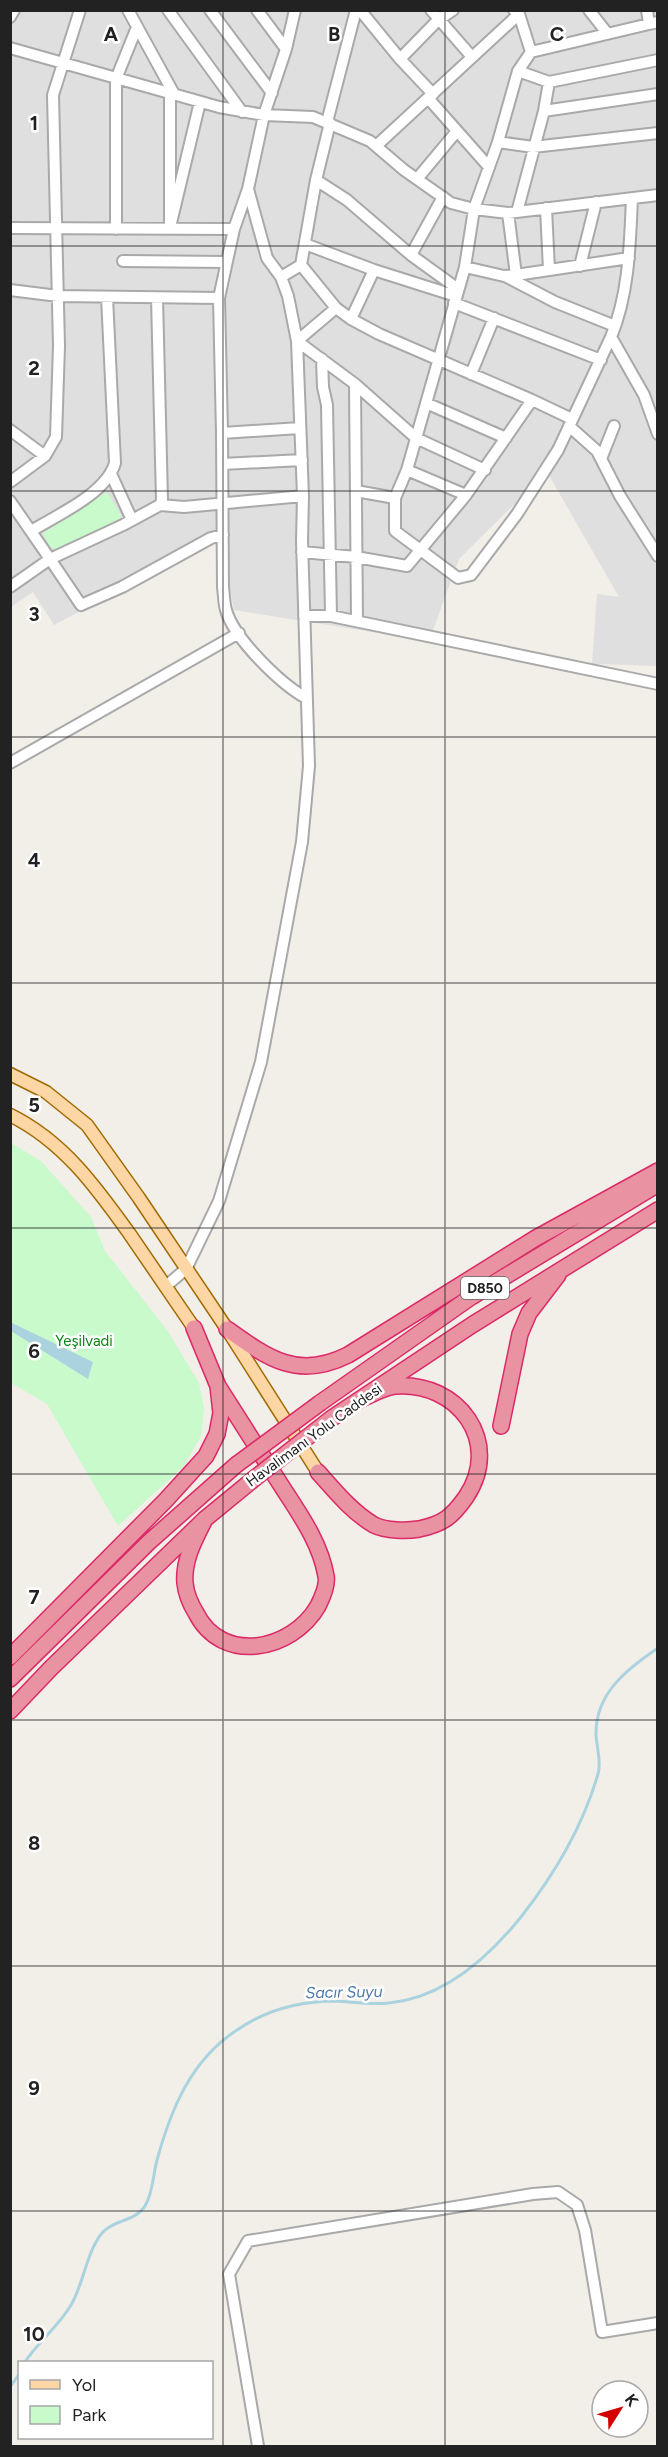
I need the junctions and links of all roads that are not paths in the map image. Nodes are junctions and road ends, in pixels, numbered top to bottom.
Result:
1 (14, 10) edge
2 (80, 10) edge
3 (128, 10) edge
4 (168, 10) edge
5 (210, 10) edge
6 (257, 10) edge
7 (295, 10) edge
8 (358, 10) edge
9 (453, 10) edge
10 (589, 10) edge
11 (647, 10) edge
12 (517, 12) edge
13 (435, 15) edge
14 (10, 17) edge
15 (653, 23) edge
16 (137, 27) junction
17 (607, 33) junction
18 (10, 48) edge
19 (286, 49) junction
20 (531, 52) junction
21 (472, 57) junction
22 (400, 59) junction
23 (657, 60) edge
24 (62, 65) junction
25 (518, 71) junction
26 (116, 79) junction
27 (549, 82) junction
28 (272, 93) junction
29 (172, 94) junction
30 (657, 94) edge
31 (430, 96) junction
32 (200, 102) junction
33 (544, 111) junction
34 (242, 112) junction
35 (264, 115) junction
36 (329, 123) junction
37 (458, 131) junction
38 (657, 133) edge
39 (498, 142) junction
40 (376, 146) junction
41 (533, 147) junction
42 (489, 167) junction
43 (417, 179) junction
44 (316, 180) junction
45 (248, 189) junction
46 (657, 195) edge
47 (443, 197) junction
48 (632, 198) junction
49 (596, 202) junction
50 (474, 208) junction
51 (546, 208) junction
52 (513, 212) junction
53 (170, 227) junction
54 (10, 228) edge
55 (56, 229) junction
56 (116, 229) junction
57 (234, 229) junction
58 (305, 244) junction
59 (411, 255) junction
60 (629, 258) junction
61 (123, 261) dead end
62 (226, 262) junction
63 (301, 265) junction
64 (580, 266) junction
65 (465, 267) junction
66 (374, 270) junction
67 (549, 270) junction
68 (516, 275) junction
69 (504, 276) junction
70 (280, 277) junction
71 (10, 290) edge
72 (58, 296) junction
73 (456, 296) junction
74 (107, 297) junction
75 (157, 298) junction
76 (219, 298) junction
77 (336, 308) junction
78 (494, 318) junction
79 (351, 319) junction
80 (613, 332) junction
81 (297, 341) junction
82 (322, 359) junction
83 (439, 360) junction
84 (601, 360) junction
85 (471, 374) junction
86 (355, 384) junction
87 (532, 400) junction
88 (426, 403) junction
89 (571, 423) junction
90 (614, 426) dead end
91 (300, 428) junction
92 (10, 430) edge
93 (222, 433) junction
94 (657, 434) edge
95 (416, 438) junction
96 (506, 438) junction
97 (45, 456) junction
98 (601, 459) junction
99 (302, 460) junction
100 (222, 464) junction
101 (407, 470) junction
102 (485, 470) junction
103 (111, 474) junction
104 (10, 482) edge
105 (356, 491) junction
106 (466, 495) junction
107 (303, 496) junction
108 (395, 498) junction
109 (10, 501) edge
110 (222, 504) junction
111 (160, 505) junction
112 (132, 520) junction
113 (32, 531) junction
114 (223, 535) junction
115 (420, 548) junction
116 (302, 552) junction
117 (330, 555) junction
118 (657, 556) edge
119 (356, 557) junction
120 (50, 559) junction
121 (10, 587) edge
122 (304, 616) junction
123 (331, 616) junction
124 (357, 621) junction
125 (239, 633) junction
126 (657, 684) edge
127 (306, 698) junction
128 (10, 763) edge
129 (10, 1074) edge
130 (10, 1115) edge
131 (657, 1171) edge
132 (657, 1184) edge
133 (657, 1210) edge
134 (564, 1267) junction
135 (186, 1269) junction
136 (166, 1286) junction
137 (194, 1328) joint
138 (227, 1329) junction
139 (218, 1386) junction
140 (361, 1399) junction
141 (501, 1426) dead end
142 (318, 1472) joint
143 (205, 1519) junction
144 (10, 1657) edge
145 (10, 1679) edge
146 (10, 1711) edge
147 (657, 2323) edge
148 (258, 2446) edge

1 - 14 street
2 - 24 street
3 - 16 street
4 - 34 street
5 - 28 street
6 - 19 street
7 - 19 street
8 - 22 street
8 - 36 street
9 - 13 street
10 - 17 street
11 - 15 street
12 - 20 street
12 - 21 street
13 - 21 street
13 - 22 street
15 - 17 street
16 - 26 street
16 - 29 street
17 - 20 street
18 - 24 street
19 - 28 street
20 - 25 street
21 - 31 street
22 - 31 street
23 - 27 street
24 - 26 street
24 - 55 street
25 - 27 street
25 - 39 street
26 - 29 street
26 - 56 street
27 - 33 street
28 - 35 street
29 - 32 street
29 - 53 street
30 - 33 street
31 - 37 street
31 - 40 street
32 - 34 street
32 - 53 street
33 - 41 street
34 - 35 street
35 - 36 street
35 - 45 street
36 - 40 street
36 - 44 street
37 - 42 street
37 - 43 street
38 - 41 street
39 - 41 street
39 - 42 street
40 - 43 street
41 - 52 street
42 - 50 street
43 - 47 street
44 - 58 street
44 - 59 street
45 - 57 street
45 - 70 street
46 - 48 street
47 - 50 street
47 - 59 street
48 - 49 street
48 - 60 street
49 - 51 street
49 - 64 street
50 - 52 street
50 - 65 street
51 - 52 street
51 - 67 street
52 - 68 street
53 - 56 street
53 - 57 street
54 - 55 street
55 - 56 street
55 - 72 street
57 - 62 street
58 - 63 street
58 - 66 street
59 - 73 street
60 - 64 street
60 - 80 street
61 - 62 street
62 - 76 street
63 - 70 street
63 - 77 street
64 - 67 street
65 - 69 street
65 - 73 street
66 - 73 street
66 - 79 street
67 - 68 street
68 - 69 street
69 - 80 street
70 - 81 street
71 - 72 street
72 - 74 street
72 - 97 street
73 - 78 street
73 - 83 street
74 - 75 street
74 - 103 street
75 - 76 street
75 - 111 street
76 - 93 street
77 - 79 street
77 - 81 street
78 - 84 street
78 - 85 street
79 - 83 street
80 - 84 street
80 - 94 street
81 - 82 street
81 - 91 street
82 - 86 street
82 - 117 street
83 - 85 street
83 - 88 street
84 - 89 street
85 - 87 street
86 - 95 street
86 - 105 street
87 - 89 street
87 - 96 street
88 - 95 street
88 - 96 street
89 - 98 street
89 - 115 street
90 - 98 street
91 - 93 street
91 - 99 street
92 - 97 street
93 - 100 street
95 - 101 street
95 - 102 street
96 - 102 street
97 - 104 street
98 - 118 street
99 - 100 street
99 - 107 street
100 - 110 street
101 - 106 street
101 - 108 street
102 - 106 street
103 - 112 street
103 - 113 street
105 - 108 street
105 - 119 street
106 - 115 street
107 - 110 street
107 - 116 street
108 - 115 street
109 - 113 street
110 - 111 street
110 - 114 street
111 - 112 street
112 - 120 street
113 - 120 street
114 - 120 street
114 - 125 street
115 - 119 street
116 - 117 street
116 - 122 street
117 - 119 street
117 - 123 street
119 - 124 street
120 - 121 street
122 - 123 street
122 - 127 street
123 - 124 street
124 - 126 street
125 - 127 street
125 - 128 street
127 - 135 street
129 - 135 main road
130 - 136 main road
131 - 138 highway
132 - 145 highway, Havalimanı Yolu Caddesi / D850, bridge
133 - 134 highway, Havalimanı Yolu Caddesi / D850
134 - 140 highway, Havalimanı Yolu Caddesi / D850
134 - 141 highway
135 - 136 street
135 - 138 main road
136 - 137 main road
137 - 139 highway
138 - 142 main road
139 - 143 highway
139 - 144 highway
140 - 142 highway
140 - 143 highway, Havalimanı Yolu Caddesi / D850, bridge
143 - 146 highway, Havalimanı Yolu Caddesi / D850
147 - 148 street

